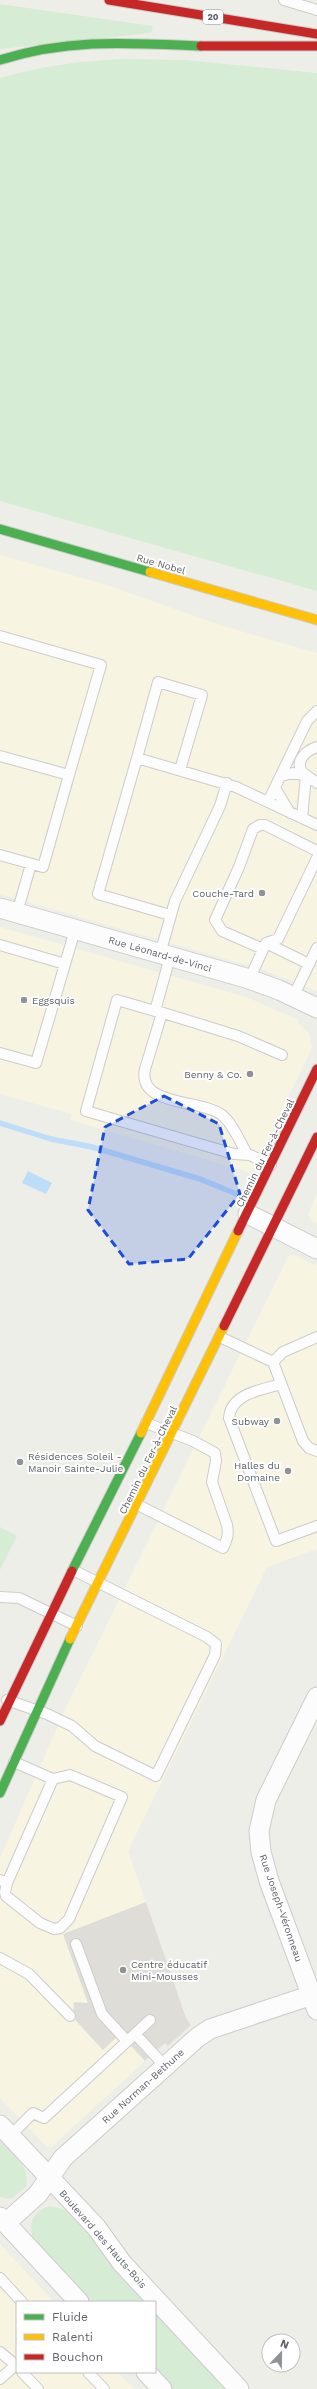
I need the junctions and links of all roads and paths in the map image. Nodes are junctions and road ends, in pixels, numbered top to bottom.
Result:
1 (109, 0) edge
2 (284, 0) edge
3 (317, 10) edge
4 (317, 34) edge
5 (317, 46) edge
6 (0, 60) edge
7 (0, 529) edge
8 (317, 620) edge
9 (0, 636) edge
10 (317, 711) edge
11 (317, 747) edge
12 (0, 756) edge
13 (137, 758) junction
14 (180, 770) junction
15 (69, 776) junction
16 (281, 776) junction
17 (306, 776) junction
18 (226, 783) junction
19 (317, 783) edge
20 (275, 788) junction
21 (268, 802) junction
22 (290, 812) junction
23 (302, 818) junction
24 (317, 825) edge
25 (317, 851) edge
26 (0, 855) edge
27 (317, 858) edge
28 (31, 864) junction
29 (5, 913) edge
30 (170, 916) junction
31 (75, 930) junction
32 (0, 945) edge
33 (265, 946) junction
34 (317, 948) edge
35 (165, 955) junction
36 (65, 964) junction
37 (309, 964) junction
38 (249, 980) junction
39 (293, 997) junction
40 (317, 1008) edge
41 (158, 1012) junction
42 (0, 1053) edge
43 (282, 1055) dead end
44 (317, 1069) edge
45 (317, 1137) edge
46 (247, 1154) junction
47 (271, 1165) junction
48 (248, 1214) junction
49 (274, 1227) junction
50 (231, 1248) junction
51 (317, 1249) edge
52 (232, 1268) dead end
53 (211, 1328) dead end
54 (317, 1337) edge
55 (220, 1338) junction
56 (273, 1362) junction
57 (281, 1384) junction
58 (146, 1423) junction
59 (173, 1434) junction
60 (317, 1451) edge
61 (138, 1505) junction
62 (317, 1526) edge
63 (73, 1570) junction
64 (99, 1583) junction
65 (0, 1597) edge
66 (51, 1613) junction
67 (77, 1626) junction
68 (317, 1697) edge
69 (4, 1699) edge
70 (37, 1710) junction
71 (0, 1721) edge
72 (14, 1762) junction
73 (53, 1779) junction
74 (0, 1793) edge
75 (4, 1882) edge
76 (76, 1944) dead end
77 (0, 1958) edge
78 (314, 2003) edge
79 (70, 2016) dead end
80 (150, 2020) dead end
81 (135, 2034) junction
82 (127, 2041) junction
83 (165, 2066) junction
84 (5, 2130) edge
85 (49, 2178) junction
86 (2, 2224) edge
87 (0, 2278) edge
88 (21, 2301) edge
89 (78, 2301) edge
90 (0, 2352) edge
91 (16, 2365) edge
92 (16, 2368) edge
93 (23, 2373) edge
94 (89, 2373) edge
95 (0, 2379) edge
96 (38, 2389) edge
97 (104, 2389) edge
98 (239, 2389) edge

1 - 4 main road, 20
2 - 3 lane
5 - 6 main road
7 - 8 main road, Rue Nobel
9 - 15 lane
10 - 16 lane
11 - 17 lane
12 - 15 lane
13 - 14 lane
13 - 14 lane
13 - 30 lane
14 - 18 lane
15 - 28 lane
16 - 17 lane
16 - 20 lane
17 - 19 lane
17 - 23 lane
18 - 21 lane
18 - 30 lane
20 - 21 lane
20 - 22 lane
21 - 22 lane
22 - 23 lane
23 - 24 lane
25 - 33 lane
26 - 28 lane
27 - 33 lane
28 - 29 lane
29 - 31 street, Rue Léonard-de-Vinci
30 - 35 lane
31 - 35 street, Rue Léonard-de-Vinci
31 - 36 lane
32 - 36 lane
33 - 37 lane
33 - 38 lane
34 - 37 lane
35 - 38 street, Rue Léonard-de-Vinci
35 - 41 lane
36 - 42 lane
37 - 39 lane
38 - 39 street, Rue Léonard-de-Vinci
39 - 40 street, Rue Léonard-de-Vinci
41 - 43 lane
41 - 46 lane
41 - 46 lane
44 - 47 main road, Chemin du Fer-à-Cheval
45 - 49 main road, Chemin du Fer-à-Cheval
46 - 47 lane
47 - 48 main road, Chemin du Fer-à-Cheval
48 - 49 street
48 - 50 main road, Chemin du Fer-à-Cheval
49 - 51 street
49 - 55 main road, Chemin du Fer-à-Cheval
50 - 52 main road
50 - 58 main road, Chemin du Fer-à-Cheval
53 - 55 main road
54 - 56 lane
55 - 56 lane
55 - 59 main road, Chemin du Fer-à-Cheval
56 - 57 lane
57 - 60 lane
57 - 62 lane
58 - 59 lane
58 - 63 main road, Chemin du Fer-à-Cheval
59 - 61 main road, Chemin du Fer-à-Cheval
59 - 61 lane
61 - 64 main road, Chemin du Fer-à-Cheval
63 - 64 lane
63 - 66 main road, Chemin du Fer-à-Cheval
64 - 67 main road, Chemin du Fer-à-Cheval
64 - 70 lane
65 - 66 lane
66 - 67 lane
66 - 69 main road, Chemin du Fer-à-Cheval
67 - 70 main road, Chemin du Fer-à-Cheval
68 - 78 street, Rue Joseph-Véronneau
69 - 70 lane
69 - 71 main road, Chemin du Fer-à-Cheval
70 - 72 main road, Chemin du Fer-à-Cheval
72 - 73 lane
72 - 74 main road, Chemin du Fer-à-Cheval
73 - 75 lane
73 - 75 lane
76 - 82 lane
77 - 79 lane
78 - 83 street, Rue Norman-Bethune
80 - 81 lane
81 - 82 lane
81 - 83 lane
82 - 84 lane
83 - 85 street, Rue Norman-Bethune
84 - 85 street, Boulevard des Hauts-Bois
85 - 86 street, Rue Norman-Bethune
85 - 98 street, Boulevard des Hauts-Bois
86 - 89 street
87 - 88 lane
90 - 91 lane
92 - 95 lane
93 - 96 lane
94 - 97 lane

